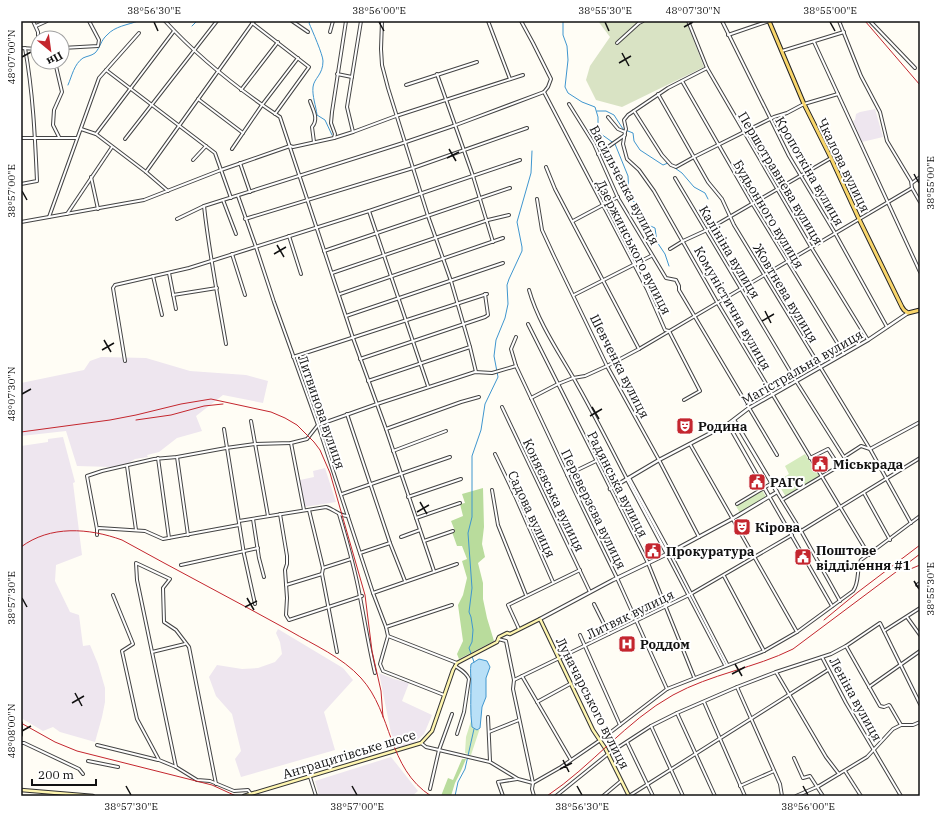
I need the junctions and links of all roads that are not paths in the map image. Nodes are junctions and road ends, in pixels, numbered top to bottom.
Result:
1 (33, 21) edge
2 (46, 21) edge
3 (89, 21) edge
4 (165, 21) edge
5 (217, 21) edge
6 (292, 21) edge
7 (333, 21) edge
8 (346, 21) edge
9 (361, 21) edge
10 (382, 21) edge
11 (488, 21) edge
12 (521, 21) edge
13 (643, 21) edge
14 (688, 21) edge
15 (722, 21) edge
16 (769, 21) edge
17 (839, 21) edge
18 (870, 21) edge
19 (253, 22) edge
20 (36, 26) junction
21 (37, 30) edge
22 (174, 31) junction
23 (308, 32) dead end
24 (330, 32) dead end
25 (844, 32) junction
26 (139, 33) dead end
27 (728, 36) junction
28 (278, 42) junction
29 (814, 42) junction
30 (617, 43) dead end
31 (21, 48) edge
32 (25, 48) junction
33 (30, 48) edge
34 (70, 48) edge
35 (193, 50) junction
36 (781, 52) junction
37 (298, 58) junction
38 (477, 62) dead end
39 (707, 68) junction
40 (915, 68) dead end
41 (57, 70) edge
42 (106, 70) junction
43 (218, 71) junction
44 (337, 74) junction
45 (438, 74) junction
46 (523, 75) dead end
47 (352, 77) junction
48 (510, 78) junction
49 (682, 81) junction
50 (406, 85) dead end
51 (130, 87) junction
52 (241, 90) junction
53 (544, 92) junction
54 (658, 94) junction
55 (838, 94) junction
56 (198, 99) junction
57 (446, 100) junction
58 (310, 101) dead end
59 (152, 104) junction
60 (569, 104) dead end
61 (804, 104) junction
62 (262, 105) junction
63 (634, 111) junction
64 (275, 114) junction
65 (396, 116) junction
66 (608, 117) dead end
67 (770, 119) junction
68 (456, 125) junction
69 (179, 126) junction
70 (527, 128) dead end
71 (81, 129) junction
72 (353, 132) junction
73 (626, 132) junction
74 (243, 133) junction
75 (744, 133) junction
76 (96, 134) junction
77 (35, 137) junction
78 (59, 137) junction
79 (21, 138) edge
80 (78, 138) junction
81 (125, 138) dead end
82 (334, 138) junction
83 (314, 142) junction
84 (404, 142) junction
85 (718, 145) junction
86 (206, 146) junction
87 (290, 146) junction
88 (112, 147) junction
89 (232, 149) dead end
90 (464, 151) junction
91 (598, 154) junction
92 (694, 157) junction
93 (831, 158) junction
94 (193, 160) dead end
95 (520, 160) dead end
96 (240, 163) junction
97 (546, 167) dead end
98 (413, 168) junction
99 (221, 170) junction
100 (146, 172) junction
101 (300, 175) junction
102 (801, 175) junction
103 (473, 176) junction
104 (91, 177) junction
105 (920, 177) edge
106 (675, 178) dead end
107 (912, 183) junction
108 (21, 184) edge
109 (510, 188) dead end
110 (912, 188) junction
111 (777, 189) junction
112 (168, 191) junction
113 (250, 192) junction
114 (422, 194) junction
115 (238, 196) junction
116 (618, 197) junction
117 (230, 198) junction
118 (480, 198) junction
119 (538, 199) dead end
120 (223, 200) junction
121 (308, 200) junction
122 (888, 202) junction
123 (920, 202) edge
124 (752, 203) junction
125 (603, 205) junction
126 (204, 206) junction
127 (98, 209) junction
128 (369, 211) junction
129 (66, 214) junction
130 (509, 215) dead end
131 (428, 216) junction
132 (729, 216) junction
133 (49, 217) junction
134 (177, 219) dead end
135 (245, 219) junction
136 (488, 220) junction
137 (859, 220) junction
138 (572, 221) junction
139 (21, 222) edge
140 (317, 228) junction
141 (707, 230) junction
142 (835, 233) junction
143 (236, 234) dead end
144 (377, 234) junction
145 (289, 236) junction
146 (436, 238) junction
147 (503, 238) dead end
148 (683, 241) junction
149 (493, 242) junction
150 (256, 247) junction
151 (811, 247) junction
152 (670, 249) dead end
153 (324, 251) junction
154 (232, 254) junction
155 (384, 255) junction
156 (652, 256) junction
157 (443, 259) junction
158 (212, 260) junction
159 (787, 261) junction
160 (503, 263) dead end
161 (634, 264) junction
162 (920, 272) edge
163 (169, 273) junction
164 (332, 273) junction
165 (301, 274) dead end
166 (764, 274) junction
167 (153, 276) junction
168 (392, 277) junction
169 (603, 280) junction
170 (451, 281) junction
171 (217, 288) junction
172 (741, 288) junction
173 (529, 290) dead end
174 (339, 294) junction
175 (173, 295) junction
176 (246, 295) dead end
177 (574, 295) junction
178 (398, 299) junction
179 (717, 302) junction
180 (458, 303) junction
181 (176, 309) dead end
182 (920, 310) edge
183 (908, 313) junction
184 (162, 315) dead end
185 (346, 316) junction
186 (694, 316) junction
187 (406, 320) junction
188 (528, 324) dead end
189 (463, 325) junction
190 (888, 328) junction
191 (668, 331) junction
192 (516, 337) dead end
193 (353, 338) junction
194 (868, 340) junction
195 (413, 342) junction
196 (226, 344) dead end
197 (470, 347) junction
198 (639, 349) junction
199 (844, 354) junction
200 (294, 357) junction
201 (360, 359) junction
202 (125, 361) dead end
203 (421, 363) junction
204 (516, 366) junction
205 (607, 366) junction
206 (819, 368) junction
207 (476, 372) junction
208 (573, 378) junction
209 (368, 381) junction
210 (796, 381) junction
211 (558, 384) junction
212 (428, 387) junction
213 (773, 394) junction
214 (480, 397) dead end
215 (531, 398) junction
216 (684, 400) dead end
217 (377, 404) junction
218 (502, 407) dead end
219 (749, 408) junction
220 (347, 414) junction
221 (734, 420) junction
222 (251, 421) dead end
223 (920, 422) edge
224 (728, 424) junction
225 (318, 425) junction
226 (224, 429) dead end
227 (386, 429) junction
228 (446, 431) dead end
229 (290, 443) junction
230 (255, 444) junction
231 (690, 444) junction
232 (226, 448) junction
233 (870, 449) junction
234 (393, 451) junction
235 (495, 454) dead end
236 (777, 455) dead end
237 (177, 457) junction
238 (450, 457) dead end
239 (158, 458) junction
240 (810, 458) junction
241 (920, 458) edge
242 (659, 460) junction
243 (596, 461) junction
244 (127, 465) junction
245 (401, 475) junction
246 (567, 475) junction
247 (822, 477) junction
248 (461, 479) dead end
249 (628, 479) junction
250 (885, 479) junction
251 (772, 483) junction
252 (372, 484) junction
253 (764, 488) junction
254 (610, 489) junction
255 (492, 490) dead end
256 (777, 492) junction
257 (864, 493) junction
258 (342, 495) junction
259 (769, 496) junction
260 (408, 497) junction
261 (782, 500) junction
262 (460, 503) dead end
263 (737, 504) dead end
264 (840, 507) junction
265 (304, 510) junction
266 (309, 510) junction
267 (280, 514) junction
268 (339, 514) junction
269 (268, 516) junction
270 (348, 516) junction
271 (920, 516) edge
272 (416, 518) junction
273 (253, 519) junction
274 (732, 519) junction
275 (239, 523) junction
276 (911, 523) junction
277 (97, 529) junction
278 (136, 530) junction
279 (420, 530) junction
280 (453, 531) dead end
281 (801, 531) junction
282 (97, 535) dead end
283 (792, 535) junction
284 (188, 536) junction
285 (700, 536) junction
286 (401, 537) dead end
287 (169, 539) junction
288 (890, 540) junction
289 (424, 541) junction
290 (390, 543) junction
291 (258, 548) junction
292 (244, 552) junction
293 (360, 553) junction
294 (668, 553) junction
295 (869, 555) junction
296 (754, 558) junction
297 (351, 559) junction
298 (648, 563) junction
299 (456, 564) dead end
300 (181, 565) dead end
301 (323, 568) junction
302 (580, 570) junction
303 (434, 571) junction
304 (322, 574) junction
305 (724, 576) junction
306 (264, 577) dead end
307 (617, 578) junction
308 (405, 581) junction
309 (553, 582) junction
310 (920, 583) edge
311 (286, 585) junction
312 (916, 585) dead end
313 (590, 592) junction
314 (373, 593) junction
315 (113, 595) dead end
316 (690, 595) junction
317 (526, 596) junction
318 (361, 597) junction
319 (840, 601) junction
320 (255, 604) dead end
321 (594, 604) dead end
322 (452, 605) dead end
323 (832, 606) junction
324 (666, 607) junction
325 (328, 608) junction
326 (920, 608) edge
327 (907, 617) junction
328 (540, 619) junction
329 (636, 621) junction
330 (386, 627) junction
331 (519, 629) junction
332 (884, 631) junction
333 (797, 632) junction
334 (609, 634) junction
335 (580, 635) dead end
336 (920, 635) edge
337 (388, 636) junction
338 (497, 640) junction
339 (186, 644) junction
340 (585, 646) junction
341 (846, 646) junction
342 (764, 650) junction
343 (152, 652) junction
344 (337, 652) dead end
345 (920, 652) edge
346 (822, 657) junction
347 (558, 659) junction
348 (456, 665) junction
349 (726, 665) junction
350 (901, 665) junction
351 (828, 670) junction
352 (776, 672) junction
353 (375, 673) dead end
354 (522, 676) junction
355 (695, 678) junction
356 (514, 680) junction
357 (570, 684) junction
358 (737, 687) junction
359 (869, 687) junction
360 (667, 689) junction
361 (444, 695) junction
362 (789, 695) junction
363 (537, 702) junction
364 (704, 702) junction
365 (920, 704) edge
366 (677, 713) junction
367 (452, 714) dead end
368 (488, 717) dead end
369 (751, 719) junction
370 (520, 720) junction
371 (920, 722) edge
372 (21, 723) edge
373 (620, 725) junction
374 (901, 725) junction
375 (651, 726) junction
376 (489, 732) junction
377 (458, 734) dead end
378 (21, 735) edge
379 (719, 738) junction
380 (599, 741) junction
381 (627, 742) junction
382 (21, 743) edge
383 (421, 744) junction
384 (97, 745) dead end
385 (440, 750) junction
386 (874, 750) junction
387 (696, 753) junction
388 (608, 754) junction
389 (794, 758) dead end
390 (159, 760) junction
391 (570, 760) junction
392 (88, 761) dead end
393 (490, 762) junction
394 (118, 767) dead end
395 (176, 767) junction
396 (671, 770) junction
397 (774, 771) junction
398 (845, 771) junction
399 (83, 774) dead end
400 (839, 774) junction
401 (310, 777) junction
402 (518, 779) junction
403 (621, 781) junction
404 (533, 783) junction
405 (216, 784) junction
406 (648, 784) junction
407 (740, 786) junction
408 (817, 787) junction
409 (430, 789) dead end
410 (21, 790) edge
411 (251, 794) junction
412 (93, 796) edge
413 (244, 796) edge
414 (316, 796) edge
415 (503, 796) edge
416 (534, 796) edge
417 (556, 796) edge
418 (603, 796) edge
419 (629, 796) edge
420 (653, 796) edge
421 (683, 796) edge
422 (715, 796) edge
423 (745, 796) edge
424 (782, 796) edge
425 (796, 796) edge
426 (823, 796) edge
427 (860, 796) edge
428 (901, 796) edge

1 - 20 street
2 - 20 street
3 - 34 street
4 - 22 street
5 - 35 street
6 - 23 street
7 - 24 street
8 - 44 street
9 - 47 street
10 - 65 street
11 - 48 street
12 - 53 street
13 - 30 street
14 - 39 street, Першотравнева вулиця
15 - 27 street, Кропоткіна вулиця
16 - 27 street
16 - 36 main road, Чкалова вулиця
17 - 25 street
18 - 40 street
19 - 28 street
19 - 43 street
20 - 21 street
22 - 35 street
22 - 51 street
25 - 29 street
25 - 107 street
26 - 42 street
27 - 67 street, Кропоткіна вулиця
28 - 37 street
28 - 52 street
29 - 36 street
29 - 55 street
31 - 32 street
32 - 33 street
32 - 77 street
35 - 43 street
35 - 59 street
36 - 61 main road, Чкалова вулиця
37 - 62 street
37 - 64 street
38 - 45 street
39 - 49 street
39 - 75 street, Першотравнева вулиця
41 - 78 street
42 - 51 street
42 - 71 street
43 - 52 street
43 - 56 street
44 - 47 street
44 - 82 street
45 - 50 street
45 - 57 street
46 - 48 street
47 - 72 street
48 - 57 street
49 - 54 street
49 - 85 street, Будьонного вулиця
51 - 59 street
51 - 76 street
52 - 62 street
53 - 68 street
53 - 125 street, Дзержинського вулиця
54 - 63 street
54 - 92 street, Жовтнева вулиця
55 - 61 street
55 - 122 street
56 - 69 street
56 - 74 street
57 - 65 street
57 - 68 street
58 - 83 street
59 - 69 street
59 - 81 street
60 - 91 street, Васильченка вулиця
61 - 67 street
61 - 93 main road, Чкалова вулиця
62 - 64 street
62 - 74 street
63 - 73 street
63 - 92 street
64 - 87 street
65 - 72 street
65 - 84 street
66 - 73 street
67 - 75 street
67 - 102 street, Кропоткіна вулиця
68 - 84 street
68 - 90 street
69 - 86 street
69 - 100 street
70 - 90 street
71 - 76 street
71 - 80 street
72 - 82 street
73 - 91 street
73 - 148 street, Комуністична вулиця
74 - 89 street
75 - 85 street
75 - 111 street, Першотравнева вулиця
76 - 88 street
77 - 78 street
77 - 79 street
77 - 108 street
78 - 80 street
80 - 133 street
82 - 83 street
83 - 87 street
84 - 98 street
84 - 101 street
85 - 92 street
85 - 124 street, Будьонного вулиця
86 - 94 street
86 - 99 street
87 - 96 street
87 - 101 street
88 - 100 street
88 - 104 street
90 - 98 street
90 - 103 street
91 - 116 street, Васильченка вулиця
92 - 132 street, Жовтнева вулиця
93 - 102 street
93 - 137 main road, Чкалова вулиця
95 - 103 street
96 - 99 street
96 - 113 street
97 - 138 street
98 - 114 street
98 - 121 street
99 - 112 street
99 - 117 street
100 - 112 street
101 - 113 street
101 - 121 street
102 - 111 street
102 - 142 street, Кропоткіна вулиця
103 - 114 street
103 - 118 street
104 - 127 street
104 - 129 street
105 - 107 street
106 - 141 street, Калініна вулиця
107 - 110 street
109 - 118 street
110 - 122 street
110 - 123 street
111 - 124 street
111 - 151 street, Першотравнева вулиця
112 - 127 street
113 - 115 street
114 - 128 street
114 - 131 street
115 - 117 street
115 - 135 street, Литвинова вулиця
116 - 125 street
116 - 156 street, Васильченка вулиця
117 - 120 street
118 - 131 street
118 - 136 street
119 - 177 street, Шевченка вулиця
120 - 126 street
120 - 143 street
121 - 135 street
121 - 140 street
122 - 137 street
122 - 162 street
124 - 132 street
124 - 159 street, Будьонного вулиця
125 - 138 street
125 - 161 street, Дзержинського вулиця
126 - 134 street
126 - 158 street
127 - 129 street
128 - 140 street
128 - 144 street
129 - 133 street
130 - 136 street
131 - 144 street
131 - 146 street
132 - 141 street
132 - 166 street, Жовтнева вулиця
133 - 139 street
135 - 150 street, Литвинова вулиця
136 - 146 street
136 - 149 street
137 - 142 street
137 - 183 main road, Чкалова вулиця
138 - 169 street
140 - 145 street
140 - 153 street
141 - 148 street
141 - 172 street, Калініна вулиця
142 - 151 street
142 - 190 street, Кропоткіна вулиця
144 - 153 street
144 - 155 street
145 - 150 street
145 - 165 street
146 - 155 street
146 - 157 street
147 - 149 street
148 - 152 street
148 - 179 street, Комуністична вулиця
149 - 157 street
150 - 154 street
150 - 200 street, Литвинова вулиця
151 - 159 street
151 - 194 street, Першотравнева вулиця
153 - 164 street
154 - 158 street
154 - 176 street
155 - 164 street
155 - 168 street
156 - 161 street
156 - 186 street, Васильченка вулиця
157 - 168 street
157 - 170 street
158 - 163 street
158 - 171 street
159 - 166 street
159 - 199 street, Будьонного вулиця
160 - 170 street
161 - 169 street
161 - 191 street, Дзержинського вулиця
163 - 167 street
163 - 175 street
164 - 174 street
166 - 172 street
166 - 206 street, Жовтнева вулиця
167 - 184 street
167 - 202 street
168 - 174 street
168 - 178 street
169 - 177 street
169 - 198 street
170 - 178 street
170 - 180 street
171 - 175 street
171 - 196 street
172 - 179 street
172 - 210 street, Калініна вулиця
173 - 208 street
174 - 185 street
175 - 181 street
177 - 205 street, Шевченка вулиця
178 - 185 street
178 - 187 street
179 - 186 street
179 - 213 street, Комуністична вулиця
180 - 187 street
180 - 189 street
180 - 189 street
182 - 183 main road, Магістральна вулиця
183 - 190 street, Магістральна вулиця
185 - 193 street
186 - 191 street
186 - 219 street, Васильченка вулиця
187 - 193 street
187 - 195 street
188 - 211 street, Радянська вулиця
189 - 195 street
189 - 197 street
190 - 194 street, Магістральна вулиця
191 - 198 street
191 - 216 street, Дзержинського вулиця
192 - 204 street, Переверзєва вулиця
193 - 200 street
193 - 201 street
194 - 199 street, Магістральна вулиця
195 - 201 street
195 - 203 street
197 - 203 street
197 - 207 street
198 - 205 street
199 - 206 street, Магістральна вулиця
200 - 225 street, Литвинова вулиця
201 - 209 street
203 - 209 street
203 - 212 street
204 - 207 street
204 - 215 street, Переверзєва вулиця
205 - 208 street
205 - 242 street, Шевченка вулиця
206 - 210 street, Магістральна вулиця
206 - 233 street, Жовтнева вулиця
207 - 212 street
208 - 211 street
208 - 249 street
209 - 217 street
210 - 213 street, Магістральна вулиця
210 - 233 street, Калініна вулиця
211 - 215 street
211 - 243 street, Радянська вулиця
212 - 217 street
213 - 219 street, Магістральна вулиця
213 - 240 street, Комуністична вулиця
214 - 227 street
215 - 246 street, Переверзєва вулиця
217 - 220 street
217 - 227 street
218 - 302 street, Коняєвська вулиця
219 - 221 street, Магістральна вулиця
219 - 236 street, Васильченка вулиця
220 - 225 street
220 - 252 street
221 - 224 street, Магістральна вулиця
221 - 251 street
222 - 230 street
223 - 233 street
224 - 231 street, Магістральна вулиця
224 - 253 street
225 - 229 street
225 - 258 street, Литвинова вулиця
226 - 232 street
227 - 234 street
228 - 234 street
229 - 230 street
229 - 265 street
230 - 232 street
230 - 269 street
231 - 242 street, Магістральна вулиця
231 - 274 street
232 - 237 street
232 - 275 street
233 - 250 street, Жовтнева вулиця
234 - 245 street
235 - 309 street, Садова вулиця
237 - 239 street
237 - 284 street
238 - 245 street
239 - 244 street
239 - 287 street
240 - 247 street, Комуністична вулиця
240 - 247 street
241 - 250 street
242 - 249 street, Магістральна вулиця
242 - 285 street, Шевченка вулиця
243 - 246 street
243 - 254 street, Радянська вулиця
244 - 277 street
244 - 278 street
245 - 252 street
245 - 260 street
246 - 307 street, Переверзєва вулиця
247 - 261 street
247 - 264 street, Комуністична вулиця
248 - 260 street
249 - 254 street, Магістральна вулиця
249 - 294 street
250 - 257 street
250 - 276 street, Жовтнева вулиця
251 - 253 street
251 - 256 street
252 - 258 street
252 - 290 street
253 - 259 street
253 - 263 street
254 - 298 street, Радянська вулиця
255 - 317 street
256 - 259 street
256 - 261 street
257 - 264 street
257 - 288 street
258 - 270 street, Литвинова вулиця
259 - 274 street
259 - 283 street
260 - 272 street
261 - 281 street
262 - 272 street
264 - 281 street
264 - 295 street, Комуністична вулиця
265 - 266 street
265 - 267 street
266 - 268 street
266 - 301 street
267 - 269 street
267 - 311 street
268 - 270 street
268 - 297 street
269 - 273 street
270 - 293 street, Литвинова вулиця
271 - 276 street
272 - 279 street
273 - 275 street
273 - 291 street
274 - 285 street
274 - 296 street
275 - 284 street
275 - 292 street
276 - 288 street
277 - 278 street
277 - 282 street
278 - 287 street
279 - 286 street
279 - 289 street
280 - 289 street
281 - 319 street
283 - 296 street, Литвяк вулиця
283 - 323 street
284 - 287 street
285 - 294 street
288 - 295 street
289 - 303 street
290 - 293 street
290 - 308 street
291 - 292 street
291 - 306 street
292 - 300 street
292 - 320 street
293 - 314 street, Литвинова вулиця
294 - 298 street
294 - 316 street
295 - 319 street
296 - 305 street, Литвяк вулиця
296 - 333 street
297 - 301 street
297 - 318 street
298 - 307 street
298 - 324 street, Радянська вулиця
299 - 303 street
301 - 304 street
302 - 309 street
302 - 313 street, Коняєвська вулиця
303 - 308 street
304 - 311 street
304 - 325 street
305 - 316 street, Литвяк вулиця
305 - 342 street
307 - 313 street
307 - 329 street, Переверзєва вулиця
308 - 314 street
309 - 317 street
310 - 312 street
311 - 325 street
313 - 328 street
314 - 330 street, Литвинова вулиця
315 - 390 street
316 - 324 street, Литвяк вулиця
316 - 349 street
317 - 331 street
318 - 325 street
318 - 353 street
319 - 323 street
321 - 334 street
322 - 330 street
323 - 333 street
324 - 329 street, Литвяк вулиця
324 - 355 street, Радянська вулиця
325 - 344 street
326 - 327 street
327 - 332 street
327 - 336 street
328 - 331 main road
328 - 347 main road, Луначарського вулиця
329 - 334 street, Литвяк вулиця
329 - 360 street, Переверзєва вулиця
330 - 337 street, Литвинова вулиця
331 - 338 main road
332 - 341 street
332 - 350 street
333 - 342 street
334 - 340 street, Литвяк вулиця
335 - 340 street
337 - 348 street
337 - 361 street
338 - 348 main road
338 - 356 street
339 - 343 street
339 - 343 street
339 - 405 street
340 - 347 street, Литвяк вулиця
340 - 373 street
341 - 346 street
341 - 359 street
342 - 349 street
343 - 395 street
345 - 350 street
346 - 351 street, Леніна вулиця
346 - 352 street
347 - 354 street, Литвяк вулиця
347 - 357 main road, Луначарського вулиця
348 - 361 main road, Антрацитівське шосе
348 - 377 street
349 - 355 street
350 - 359 street
350 - 365 street
351 - 362 street
351 - 386 street, Леніна вулиця
352 - 358 street
352 - 362 street
354 - 356 street, Литвяк вулиця
354 - 363 street
355 - 360 street
356 - 370 street
357 - 363 street
357 - 380 main road, Луначарського вулиця
358 - 364 street
358 - 369 street
359 - 374 street
360 - 373 street
361 - 383 main road, Антрацитівське шосе
362 - 369 street
362 - 400 street
363 - 391 street
364 - 366 street
364 - 379 street
366 - 375 street
366 - 387 street
367 - 385 street
368 - 376 street
369 - 379 street
369 - 397 street
370 - 376 street
370 - 404 street
371 - 374 street
372 - 378 street
373 - 380 street
374 - 386 street
375 - 381 street
375 - 396 street
376 - 393 street
379 - 387 street
379 - 407 street
380 - 388 main road, Луначарського вулиця
380 - 391 street
381 - 388 street
381 - 406 street
382 - 399 street
383 - 385 street
383 - 401 main road, Антрацитівське шосе
384 - 390 street
385 - 393 street
385 - 409 street
386 - 398 street
386 - 428 street, Леніна вулиця
387 - 396 street
387 - 422 street
388 - 403 main road, Луначарського вулиця
388 - 417 street
389 - 408 street
390 - 395 street
391 - 404 street
392 - 394 street
393 - 402 street
395 - 405 street
396 - 406 street
396 - 421 street
397 - 407 street
397 - 424 street
398 - 400 street
398 - 427 street
400 - 408 street
401 - 411 main road, Антрацитівське шосе
401 - 414 street
402 - 404 street
402 - 415 street
403 - 418 street
403 - 419 main road, Луначарського вулиця
404 - 416 street
405 - 411 street
406 - 419 street
406 - 420 street
407 - 423 street
408 - 425 street
408 - 426 street
410 - 412 main road
411 - 413 main road, Антрацитівське шосе

